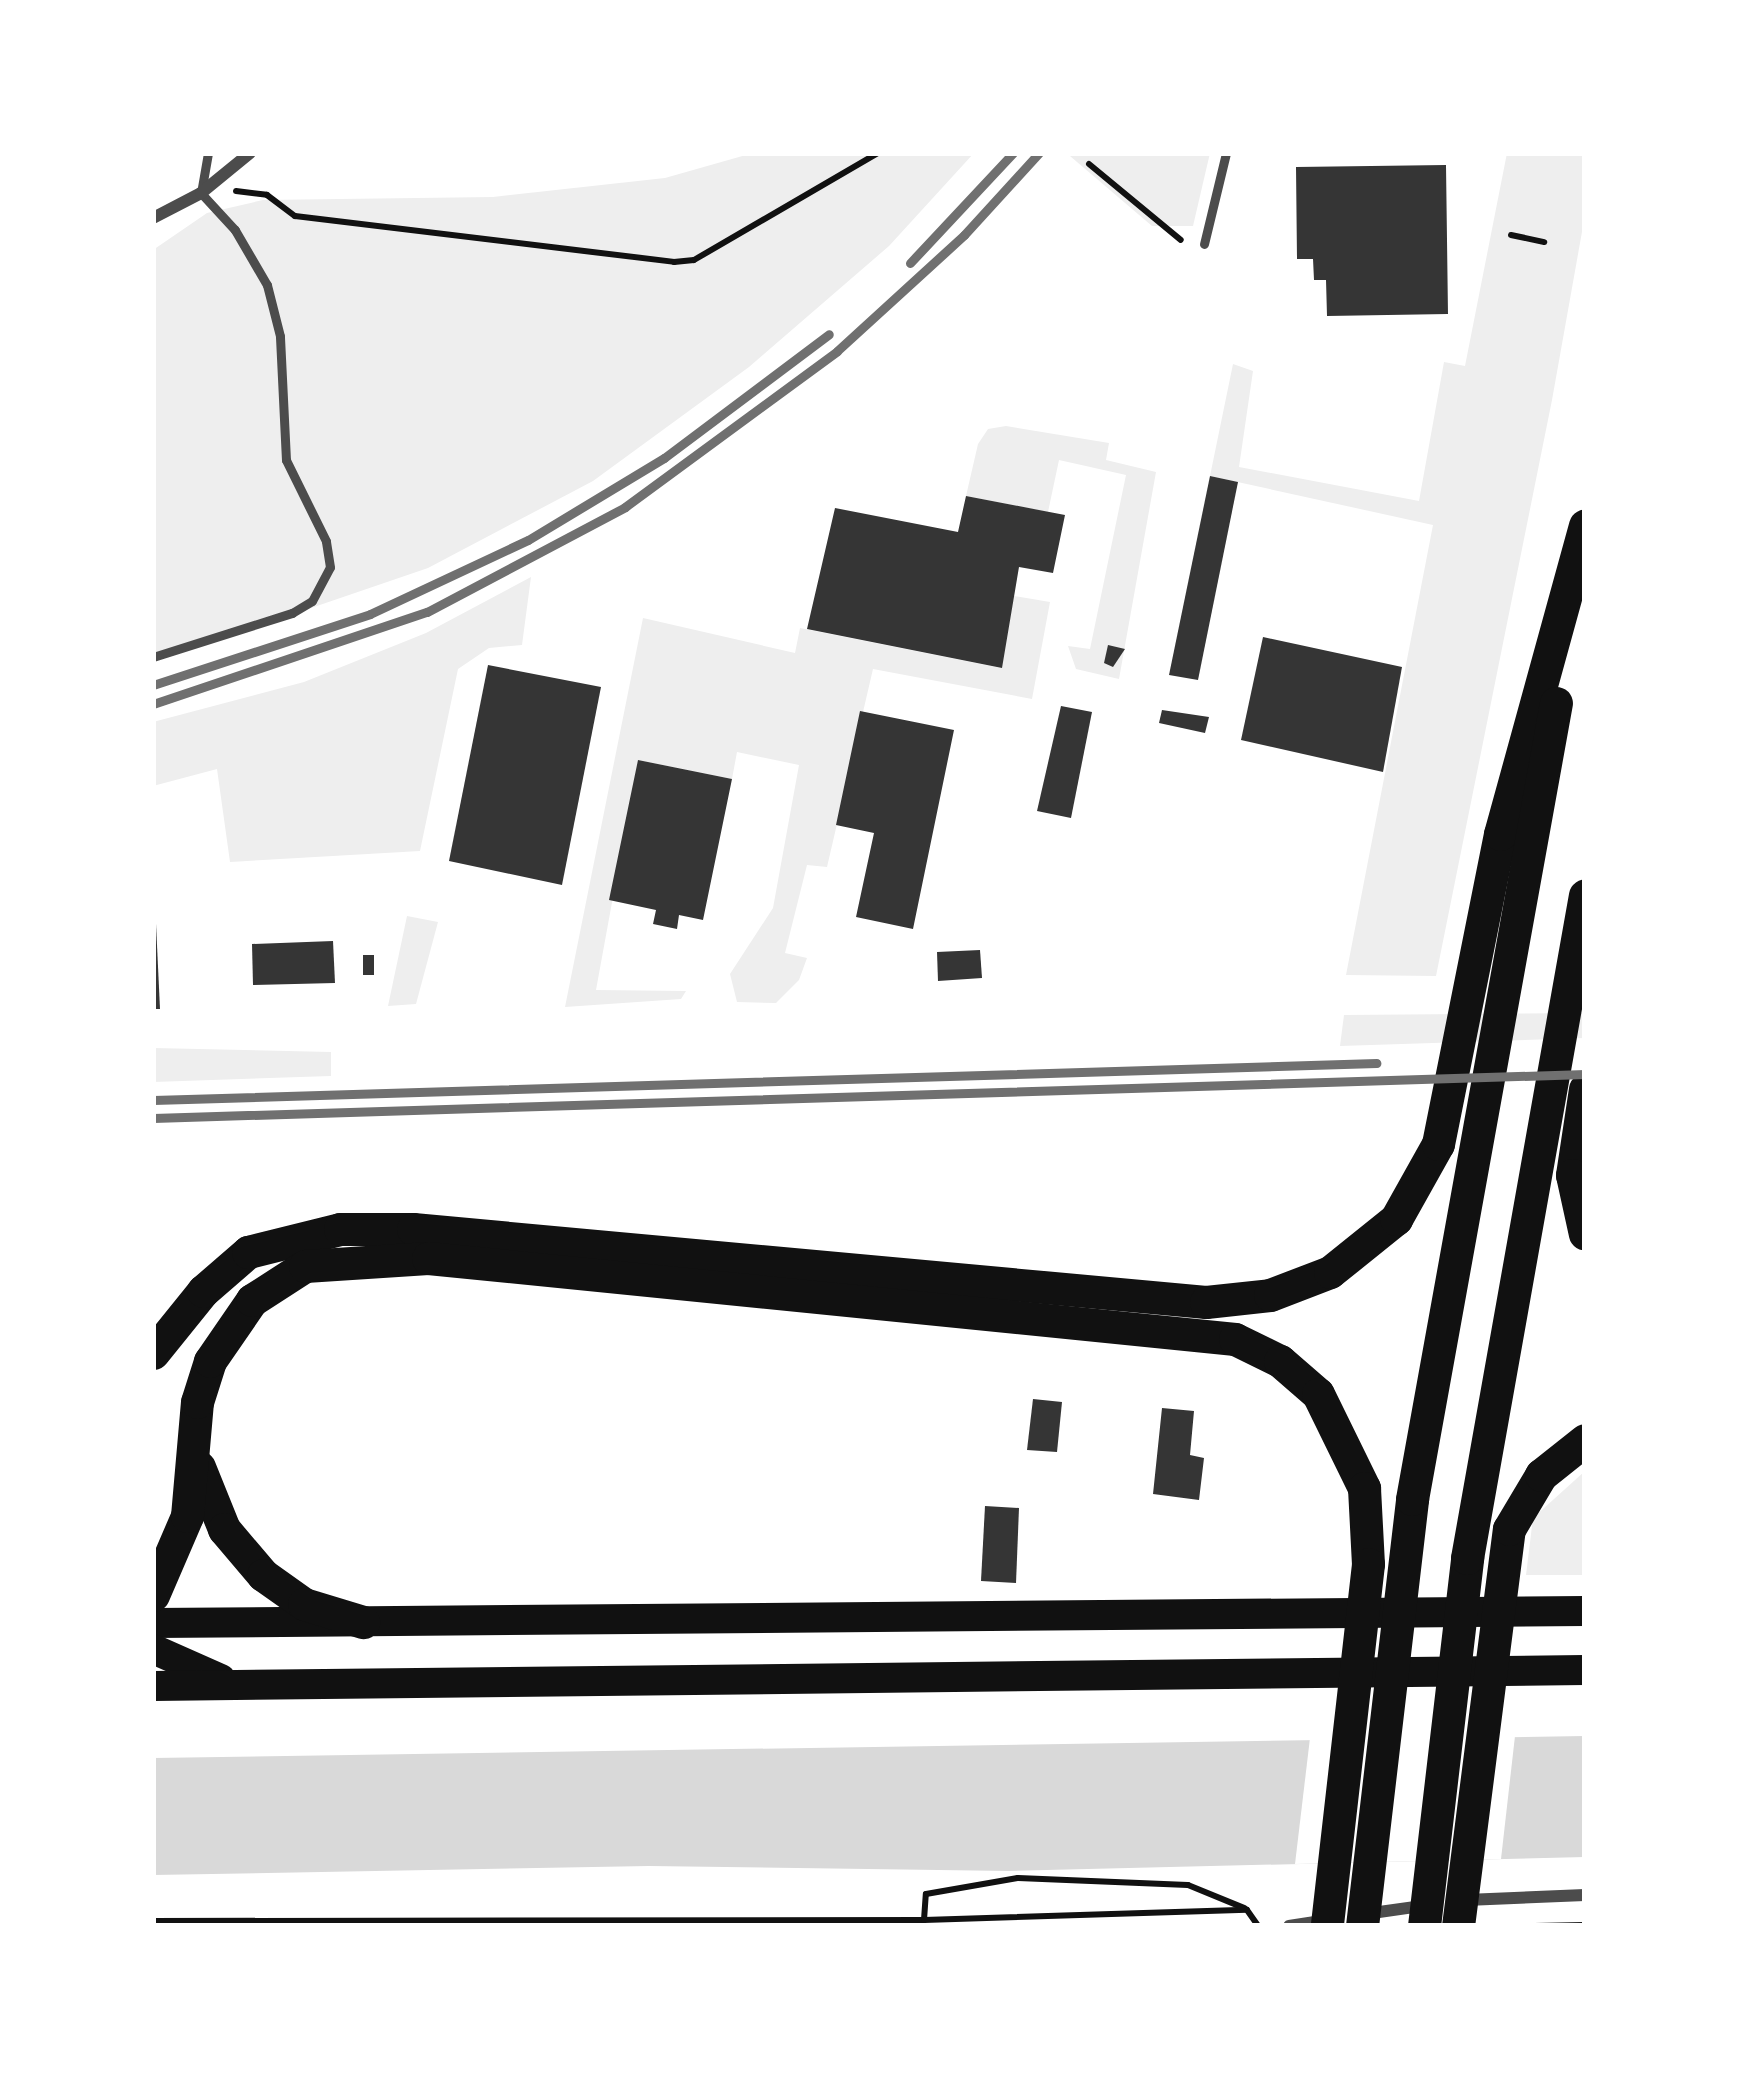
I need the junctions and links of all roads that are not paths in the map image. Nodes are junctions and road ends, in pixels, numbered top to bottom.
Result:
1 (208, 153) edge
2 (250, 153) edge
3 (1226, 153) edge
4 (204, 191) junction
5 (153, 218) edge
6 (1204, 244) dead end
7 (1585, 526) edge
8 (1585, 548) edge
9 (153, 657) edge
10 (1583, 904) edge
11 (1585, 1089) edge
12 (1585, 1234) edge
13 (153, 1353) edge
14 (195, 1429) junction
15 (1585, 1440) edge
16 (153, 1595) edge
17 (1585, 1611) edge
18 (363, 1622) junction
19 (153, 1623) edge
20 (153, 1649) edge
21 (1585, 1670) edge
22 (153, 1686) edge
23 (262, 1686) junction
24 (1585, 1895) edge
25 (1288, 1926) edge
26 (1327, 1926) edge
27 (1362, 1926) edge
28 (1424, 1926) edge
29 (1458, 1926) edge

1 - 4 lane
2 - 4 street
3 - 6 lane
4 - 5 street
4 - 9 lane
7 - 13 highway
8 - 27 highway
10 - 28 highway
11 - 12 highway
14 - 16 highway
14 - 18 highway
14 - 26 highway
15 - 29 highway
17 - 18 main road
18 - 19 main road
20 - 23 main road
21 - 23 main road
22 - 23 main road
24 - 25 street

